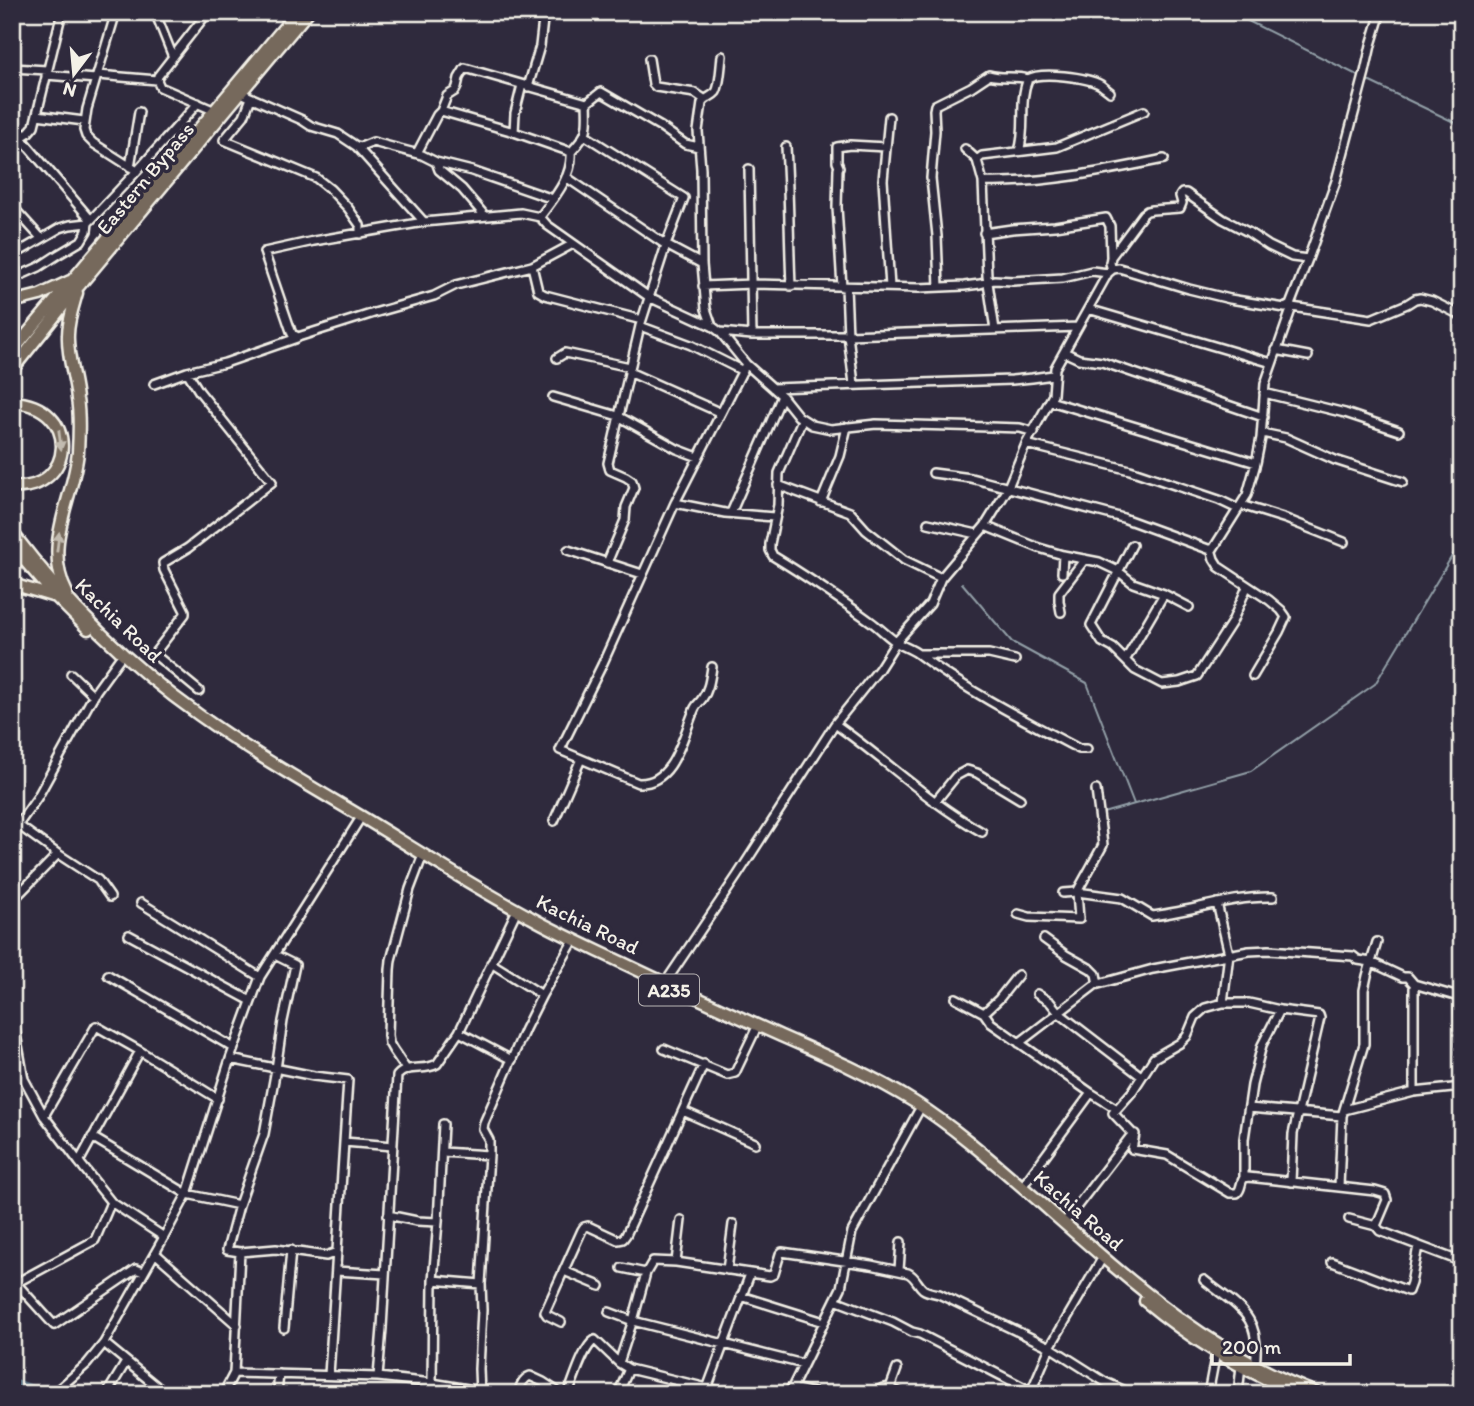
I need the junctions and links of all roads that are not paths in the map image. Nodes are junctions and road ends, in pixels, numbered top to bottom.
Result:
1 (62, 12) edge
2 (116, 12) edge
3 (155, 12) edge
4 (208, 12) edge
5 (296, 12) edge
6 (308, 12) edge
7 (1381, 12) edge
8 (543, 20) dead end
9 (722, 56) dead end
10 (173, 57) junction
11 (649, 59) dead end
12 (12, 68) edge
13 (46, 72) junction
14 (97, 77) junction
15 (1028, 79) junction
16 (157, 80) junction
17 (525, 86) junction
18 (1110, 92) dead end
19 (246, 96) junction
20 (704, 99) junction
21 (198, 103) junction
22 (587, 103) junction
23 (215, 111) junction
24 (441, 111) junction
25 (1144, 111) dead end
26 (139, 112) dead end
27 (37, 115) junction
28 (889, 117) dead end
29 (84, 121) junction
30 (12, 125) edge
31 (514, 132) junction
32 (586, 136) junction
33 (20, 138) junction
34 (12, 144) edge
35 (356, 146) junction
36 (699, 147) junction
37 (786, 147) dead end
38 (886, 147) junction
39 (965, 149) dead end
40 (1019, 151) junction
41 (571, 152) junction
42 (417, 153) junction
43 (1164, 159) dead end
44 (977, 160) junction
45 (436, 162) junction
46 (133, 169) junction
47 (749, 169) dead end
48 (566, 177) junction
49 (983, 182) junction
50 (553, 199) junction
51 (12, 206) edge
52 (485, 216) junction
53 (540, 217) junction
54 (90, 221) junction
55 (424, 222) junction
56 (984, 233) junction
57 (360, 234) junction
58 (41, 238) junction
59 (573, 244) junction
60 (666, 245) junction
61 (12, 256) edge
62 (1111, 257) junction
63 (1308, 259) junction
64 (702, 264) junction
65 (532, 266) junction
66 (1110, 271) junction
67 (12, 279) edge
68 (988, 282) junction
69 (77, 283) junction
70 (752, 284) junction
71 (703, 286) junction
72 (792, 286) junction
73 (844, 287) junction
74 (890, 287) junction
75 (939, 287) junction
76 (649, 297) junction
77 (12, 302) edge
78 (1291, 306) junction
79 (1088, 309) junction
80 (1462, 316) edge
81 (641, 323) junction
82 (712, 326) junction
83 (1078, 327) junction
84 (995, 330) junction
85 (720, 332) junction
86 (752, 335) junction
87 (848, 335) junction
88 (298, 338) junction
89 (1276, 350) junction
90 (12, 352) edge
91 (1064, 352) junction
92 (1308, 356) dead end
93 (557, 358) dead end
94 (1272, 363) junction
95 (745, 367) junction
96 (629, 369) junction
97 (12, 370) edge
98 (187, 372) junction
99 (1054, 375) junction
100 (154, 384) dead end
101 (854, 384) junction
102 (774, 388) junction
103 (1264, 393) junction
104 (782, 396) junction
105 (553, 397) dead end
106 (1050, 401) junction
107 (12, 402) edge
108 (721, 413) junction
109 (618, 416) junction
110 (1263, 416) junction
111 (802, 420) junction
112 (847, 427) junction
113 (1399, 431) dead end
114 (1034, 432) junction
115 (1262, 433) junction
116 (1026, 444) junction
117 (698, 457) junction
118 (1256, 463) junction
119 (933, 473) dead end
120 (1403, 482) dead end
121 (778, 485) junction
122 (12, 487) edge
123 (1008, 489) junction
124 (821, 502) junction
125 (675, 503) junction
126 (1239, 507) junction
127 (731, 513) junction
128 (775, 517) junction
129 (928, 523) dead end
130 (985, 526) junction
131 (12, 532) edge
132 (977, 534) junction
133 (1344, 542) dead end
134 (1132, 545) dead end
135 (12, 546) edge
136 (1211, 549) junction
137 (568, 550) dead end
138 (1063, 555) junction
139 (1085, 559) junction
140 (607, 563) junction
141 (1118, 571) junction
142 (1062, 573) dead end
143 (642, 574) junction
144 (941, 578) junction
145 (12, 584) edge
146 (1247, 587) junction
147 (1164, 594) junction
148 (56, 597) junction
149 (1189, 607) dead end
150 (75, 610) junction
151 (1061, 612) dead end
152 (896, 642) junction
153 (919, 654) junction
154 (119, 659) junction
155 (1126, 659) junction
156 (1015, 660) dead end
157 (712, 667) dead end
158 (71, 674) dead end
159 (1253, 676) dead end
160 (199, 691) dead end
161 (94, 696) junction
162 (835, 724) junction
163 (1087, 749) dead end
164 (581, 759) junction
165 (1096, 790) dead end
166 (1020, 799) dead end
167 (330, 802) junction
168 (935, 802) junction
169 (554, 821) dead end
170 (358, 822) junction
171 (15, 828) edge
172 (982, 832) dead end
173 (58, 854) junction
174 (421, 860) junction
175 (1077, 892) junction
176 (1063, 893) dead end
177 (110, 897) dead end
178 (1273, 897) dead end
179 (12, 901) edge
180 (141, 903) dead end
181 (1217, 903) junction
182 (1018, 915) dead end
183 (514, 916) junction
184 (129, 935) dead end
185 (1044, 939) dead end
186 (1377, 942) dead end
187 (571, 945) junction
188 (1229, 954) junction
189 (275, 955) junction
190 (1371, 962) junction
191 (491, 963) junction
192 (108, 975) dead end
193 (1017, 975) dead end
194 (260, 977) junction
195 (666, 983) junction
196 (1098, 984) junction
197 (1414, 984) junction
198 (1037, 994) dead end
199 (542, 995) junction
200 (957, 998) dead end
201 (1460, 998) edge
202 (251, 1001) junction
203 (1223, 1003) junction
204 (1280, 1010) junction
205 (12, 1011) edge
206 (985, 1013) junction
207 (1059, 1013) junction
208 (755, 1031) junction
209 (459, 1032) junction
210 (1019, 1043) junction
211 (234, 1048) junction
212 (664, 1049) dead end
213 (140, 1051) junction
214 (230, 1059) junction
215 (512, 1060) junction
216 (704, 1064) junction
217 (276, 1069) junction
218 (406, 1069) junction
219 (1141, 1076) junction
220 (1462, 1084) edge
221 (1414, 1092) junction
222 (1091, 1093) junction
223 (218, 1099) junction
224 (1249, 1108) junction
225 (1117, 1109) junction
226 (683, 1111) junction
227 (918, 1112) junction
228 (1297, 1112) junction
229 (1343, 1113) junction
230 (44, 1116) junction
231 (443, 1125) dead end
232 (1133, 1135) junction
233 (92, 1137) junction
234 (344, 1142) junction
235 (755, 1143) dead end
236 (393, 1146) junction
237 (442, 1152) junction
238 (489, 1155) junction
239 (79, 1162) junction
240 (1244, 1178) junction
241 (1291, 1182) junction
242 (1022, 1187) junction
243 (1339, 1187) junction
244 (187, 1194) junction
245 (111, 1202) junction
246 (1036, 1203) junction
247 (239, 1205) junction
248 (388, 1215) junction
249 (1349, 1219) dead end
250 (681, 1220) dead end
251 (438, 1222) junction
252 (1064, 1223) junction
253 (733, 1224) dead end
254 (1376, 1226) junction
255 (164, 1237) junction
256 (901, 1242) dead end
257 (1418, 1246) junction
258 (291, 1250) junction
259 (240, 1252) junction
260 (337, 1252) junction
261 (155, 1253) junction
262 (326, 1256) junction
263 (676, 1262) junction
264 (846, 1262) junction
265 (1100, 1262) junction
266 (1332, 1262) dead end
267 (1462, 1262) edge
268 (336, 1268) junction
269 (622, 1268) dead end
270 (727, 1270) junction
271 (899, 1270) junction
272 (564, 1271) junction
273 (143, 1272) junction
274 (646, 1273) junction
275 (386, 1274) junction
276 (750, 1274) junction
277 (433, 1280) junction
278 (1204, 1280) dead end
279 (481, 1284) junction
280 (600, 1286) dead end
281 (741, 1296) junction
282 (835, 1300) junction
283 (609, 1312) dead end
284 (633, 1321) junction
285 (561, 1322) dead end
286 (824, 1322) junction
287 (237, 1325) junction
288 (284, 1328) dead end
289 (104, 1343) junction
290 (723, 1343) junction
291 (1050, 1347) junction
292 (1216, 1352) junction
293 (126, 1362) junction
294 (619, 1363) junction
295 (803, 1364) junction
296 (1241, 1366) junction
297 (1255, 1366) junction
298 (629, 1369) junction
299 (897, 1369) dead end
300 (234, 1373) junction
301 (279, 1374) junction
302 (329, 1375) junction
303 (378, 1377) junction
304 (432, 1383) junction
305 (890, 1388) junction
306 (109, 1390) dead end
307 (706, 1390) edge
308 (790, 1391) edge
309 (1286, 1391) edge
310 (1031, 1392) edge
311 (480, 1393) edge
312 (53, 1394) edge
313 (166, 1394) edge
314 (223, 1394) edge
315 (277, 1394) edge
316 (518, 1394) edge
317 (561, 1394) edge
318 (568, 1394) edge
319 (618, 1394) edge
320 (732, 1394) edge
321 (820, 1394) edge
322 (877, 1394) edge
323 (903, 1394) edge
324 (1132, 1394) edge
325 (1208, 1394) edge
326 (1238, 1394) edge
327 (1301, 1394) edge
328 (1319, 1394) edge

1 - 13 street
2 - 14 street
3 - 10 street
4 - 10 street
5 - 23 highway, Eastern Bypass
6 - 19 highway, Eastern Bypass
7 - 63 street
8 - 17 street
9 - 20 street
10 - 16 street
11 - 20 street
12 - 13 street
13 - 14 street
13 - 27 street
14 - 16 street
14 - 29 street
15 - 18 street
15 - 40 street
15 - 75 street
16 - 21 street
17 - 22 street
17 - 24 street
17 - 31 street
19 - 35 street
19 - 57 street
19 - 69 highway, Eastern Bypass
20 - 36 street
21 - 23 street
21 - 46 street
22 - 32 street
22 - 36 street
23 - 69 highway, Eastern Bypass
24 - 31 street
24 - 42 street
25 - 40 street
26 - 46 street
27 - 29 street
27 - 33 street
28 - 38 street
29 - 46 street
30 - 33 street
31 - 41 street
32 - 41 street
32 - 60 street
33 - 34 street
33 - 54 street
35 - 42 street
35 - 55 street
36 - 64 street
37 - 72 street
38 - 73 street
38 - 74 street
39 - 44 street
40 - 44 street
41 - 48 street
42 - 45 street
43 - 49 street
44 - 49 street
45 - 50 street
45 - 52 street
46 - 54 street
47 - 70 street
48 - 50 street
48 - 60 street
49 - 56 street
50 - 53 street
51 - 58 street
52 - 53 street
52 - 55 street
53 - 59 street
54 - 58 street
54 - 67 street
55 - 57 street
56 - 62 street
56 - 68 street
57 - 88 street
58 - 61 street
59 - 65 street
59 - 76 street
60 - 64 street
60 - 76 street
62 - 63 street
62 - 66 street
63 - 78 street
64 - 71 street
65 - 81 street
65 - 88 street
66 - 68 street
66 - 78 street
66 - 79 street
68 - 75 street
68 - 84 street
69 - 77 highway
69 - 90 highway, Eastern Bypass
69 - 97 highway, Eastern Bypass
150 -> 69 highway
70 - 71 street
70 - 72 street
70 - 86 street
71 - 82 street
72 - 73 street
73 - 74 street
73 - 87 street
74 - 75 street
76 - 81 street
76 - 82 street
78 - 80 street
78 - 89 street
79 - 83 street
79 - 94 street
81 - 95 street
81 - 96 street
82 - 85 street
83 - 84 street
83 - 91 street
84 - 87 street
85 - 86 street
85 - 95 street
86 - 87 street
87 - 101 street
88 - 98 street
89 - 92 street
89 - 94 street
91 - 99 street
91 - 110 street
93 - 96 street
94 - 103 street
95 - 102 street
95 - 108 street
96 - 108 street
96 - 109 street
98 - 100 street
98 - 160 street
99 - 101 street
99 - 106 street
101 - 102 street
102 - 104 street
103 - 110 street
103 - 113 street
104 - 111 street
104 - 127 street
105 - 109 street
106 - 114 street
106 - 118 street
107 -> 122 highway
108 - 117 street
109 - 117 street
109 - 140 street
110 - 115 street
111 - 112 street
111 - 121 street
112 - 114 street
112 - 124 street
114 - 116 street
115 - 118 street
115 - 120 street
116 - 123 street
116 - 126 street
117 - 125 street
118 - 126 street
119 - 123 street
121 - 124 street
121 - 128 street
123 - 130 street
123 - 136 street
124 - 144 street
125 - 127 street
125 - 143 street
126 - 133 street
126 - 136 street
127 - 128 street
128 - 152 street
129 - 132 street
130 - 132 street
130 - 138 street
131 - 150 highway, Kachia Road / A235
132 - 144 street
134 - 141 street
135 - 148 highway, Kachia Road / A235
136 - 146 street
137 - 140 street
138 - 139 street
138 - 142 street
139 - 141 street
139 - 151 street
140 - 143 street
141 - 147 street
141 - 155 street
143 - 164 street
144 - 152 street
145 - 148 highway
146 - 155 street
146 - 159 street
147 - 149 street
147 - 155 street
148 - 150 highway, Kachia Road / A235
150 - 154 highway, Kachia Road / A235
150 - 167 highway, Kachia Road / A235
152 - 153 street
152 - 162 street
153 - 156 street
153 - 163 street
154 - 161 street
154 - 167 highway, Kachia Road / A235
157 - 164 street
158 - 161 street
161 - 171 street
162 - 168 street
162 - 195 street
164 - 169 street
165 - 175 street
166 - 168 street
167 - 170 highway, Kachia Road / A235
167 - 195 highway, Kachia Road / A235
168 - 172 street
170 - 174 highway, Kachia Road / A235
170 - 189 street
171 - 173 street
173 - 177 street
173 - 179 street
174 - 183 highway, Kachia Road / A235
174 - 218 street
175 - 176 street
175 - 181 street
175 - 182 street
178 - 181 street
180 - 194 street
181 - 188 street
183 - 187 highway, Kachia Road / A235
183 - 191 street
184 - 202 street
185 - 196 street
186 - 190 street
187 - 199 street
187 - 208 highway, Kachia Road / A235
188 - 190 street
188 - 196 street
188 - 203 street
189 - 194 street
189 - 217 street
190 - 197 street
190 - 229 street
191 - 199 street
191 - 209 street
192 - 211 street
193 - 206 street
194 - 202 street
195 - 242 highway, Kachia Road / A235
196 - 207 street
197 - 201 street
197 - 221 street
198 - 207 street
199 - 215 street
200 - 206 street
201 - 220 street
202 - 211 street
203 - 204 street
203 - 219 street
204 - 224 street
204 - 228 street
205 - 230 street
206 - 210 street
207 - 210 street
207 - 219 street
208 - 216 street
208 - 227 highway, Kachia Road / A235
209 - 215 street
209 - 218 street
210 - 222 street
211 - 214 street
212 - 216 street
213 - 223 street
213 - 230 street
213 - 233 street
214 - 217 street
214 - 223 street
215 - 238 street
216 - 226 street
217 - 234 street
217 - 247 street
218 - 236 street
219 - 225 street
220 - 221 street
221 - 229 street
222 - 225 street
222 - 242 street
223 - 244 street
224 - 228 street
224 - 240 street
225 - 232 street
226 - 235 street
226 - 272 street
227 - 246 highway, Kachia Road / A235
227 - 264 street
228 - 229 street
228 - 241 street
229 - 243 street
230 - 239 street
231 - 237 street
232 - 240 street
232 - 252 street
233 - 239 street
233 - 244 street
234 - 236 street
234 - 260 street
236 - 248 street
237 - 238 street
237 - 251 street
238 - 279 street
239 - 245 street
240 - 241 street
241 - 243 street
242 - 246 highway, Kachia Road / A235
243 - 254 street
244 - 247 street
244 - 255 street
245 - 255 street
245 - 273 street
246 - 252 highway, Kachia Road / A235
246 - 265 highway, Kachia Road / A235
247 - 259 street
248 - 251 street
248 - 275 street
249 - 254 street
250 - 263 street
251 - 277 street
252 - 297 highway, Kachia Road / A235
253 - 270 street
254 - 257 street
255 - 261 street
256 - 271 street
257 - 266 street
257 - 267 street
258 - 259 street
258 - 262 street
258 - 288 street
259 - 287 street
260 - 262 street
260 - 268 street
261 - 273 street
261 - 287 street
262 - 268 street
263 - 270 street
263 - 274 street
264 - 271 street
264 - 276 street
264 - 282 street
265 - 291 street
265 - 292 highway, Kachia Road / A235
268 - 275 street
268 - 302 street
269 - 274 street
270 - 276 street
271 - 291 street
272 - 280 street
272 - 285 street
273 - 289 street
274 - 284 street
275 - 303 street
276 - 281 street
277 - 279 street
277 - 304 street
278 - 297 street
279 - 311 street
281 - 286 street
281 - 290 street
282 - 286 street
282 - 310 street
283 - 284 street
284 - 290 street
284 - 294 street
286 - 295 street
287 - 300 street
289 - 293 street
289 - 312 street
290 - 295 street
290 - 307 street
291 - 310 street
291 - 324 street
292 - 296 highway, Kachia Road / A235
292 - 325 street
293 - 306 street
293 - 313 street
294 - 298 street
294 - 318 street
295 - 308 street
296 - 309 highway, Kachia Road / A235
296 - 326 street
297 - 328 highway, Kachia Road / A235
298 - 307 street
298 - 319 street
299 - 305 street
300 - 301 street
300 - 314 street
301 - 302 street
301 - 315 street
302 - 303 street
303 - 304 street
304 - 311 street
305 - 322 street
305 - 323 street
307 - 320 street
308 - 321 street
309 - 327 highway, Kachia Road / A235
316 - 317 street

